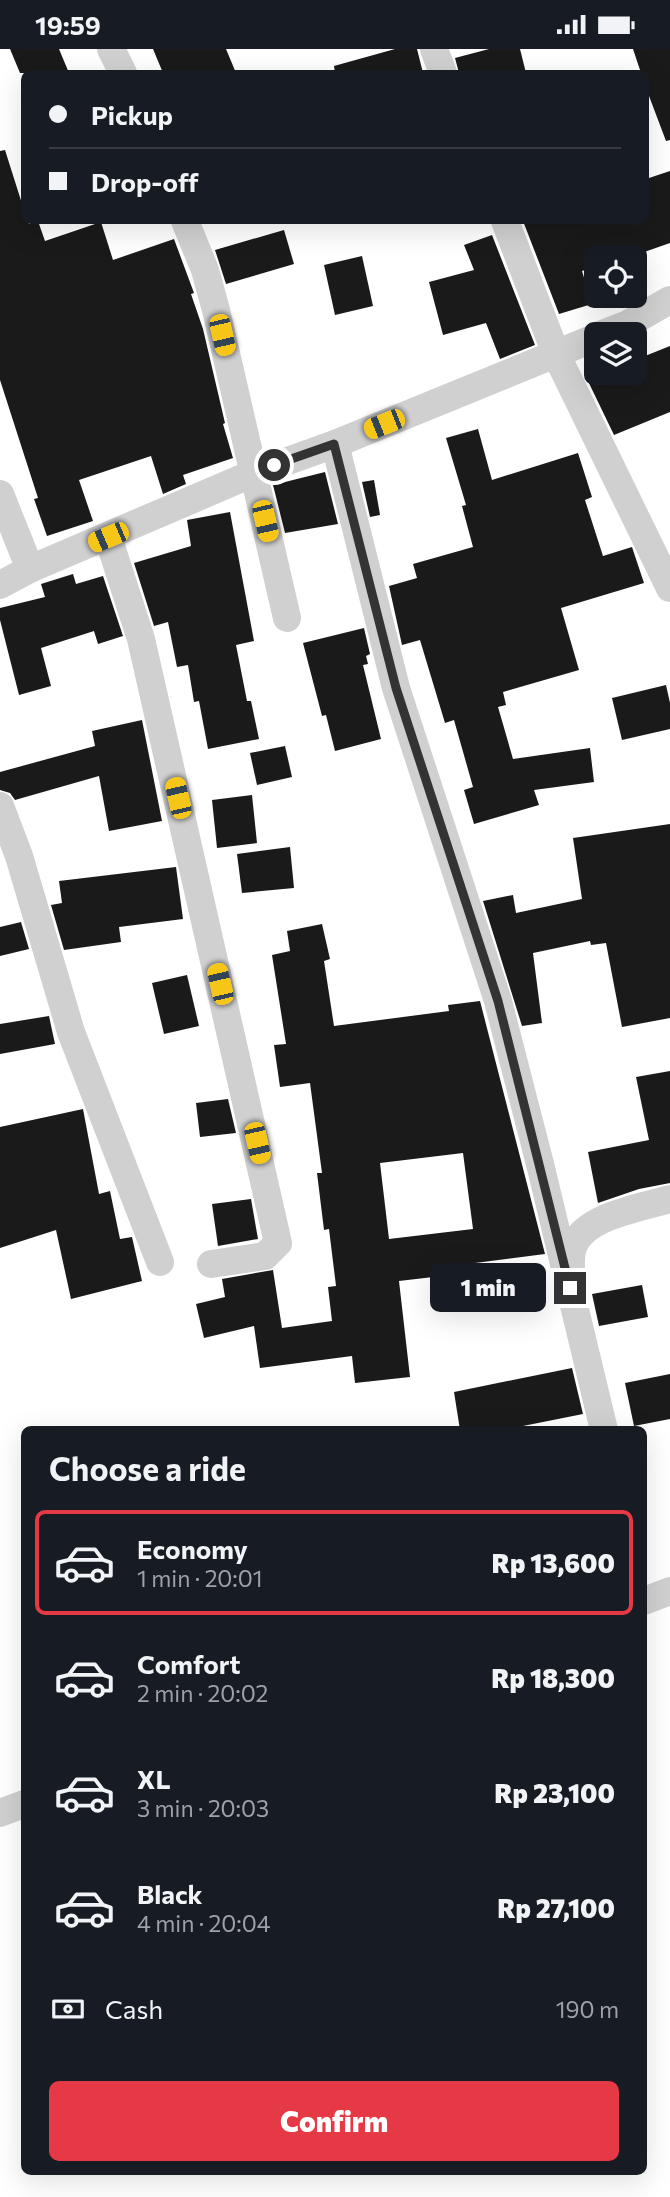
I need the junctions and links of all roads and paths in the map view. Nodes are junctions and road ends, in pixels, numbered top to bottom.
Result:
1 (111, 49) edge
2 (434, 49) edge
3 (122, 70) edge
4 (442, 70) edge
5 (186, 224) edge
6 (506, 224) edge
7 (670, 300) edge
8 (632, 322) edge
9 (584, 342) edge
10 (556, 353) junction
11 (334, 444) junction
12 (254, 473) junction
13 (0, 494) edge
14 (108, 537) junction
15 (30, 569) junction
16 (0, 585) edge
17 (670, 588) edge
18 (287, 618) dead end
19 (0, 806) edge
20 (670, 1199) edge
21 (160, 1262) dead end
22 (211, 1264) dead end
23 (570, 1288) junction
24 (603, 1426) edge
25 (670, 1591) edge
26 (647, 1600) edge
27 (21, 1805) edge
28 (0, 1813) edge

1 - 3 street
2 - 4 street
5 - 12 street
6 - 10 street
7 - 8 street
9 - 10 street
10 - 11 street
10 - 17 street
11 - 12 street
11 - 23 street
12 - 14 street
12 - 18 street
13 - 15 street
14 - 15 street
14 - 22 street
15 - 16 street
19 - 21 street
20 - 23 street
23 - 24 street
25 - 26 street
27 - 28 street

